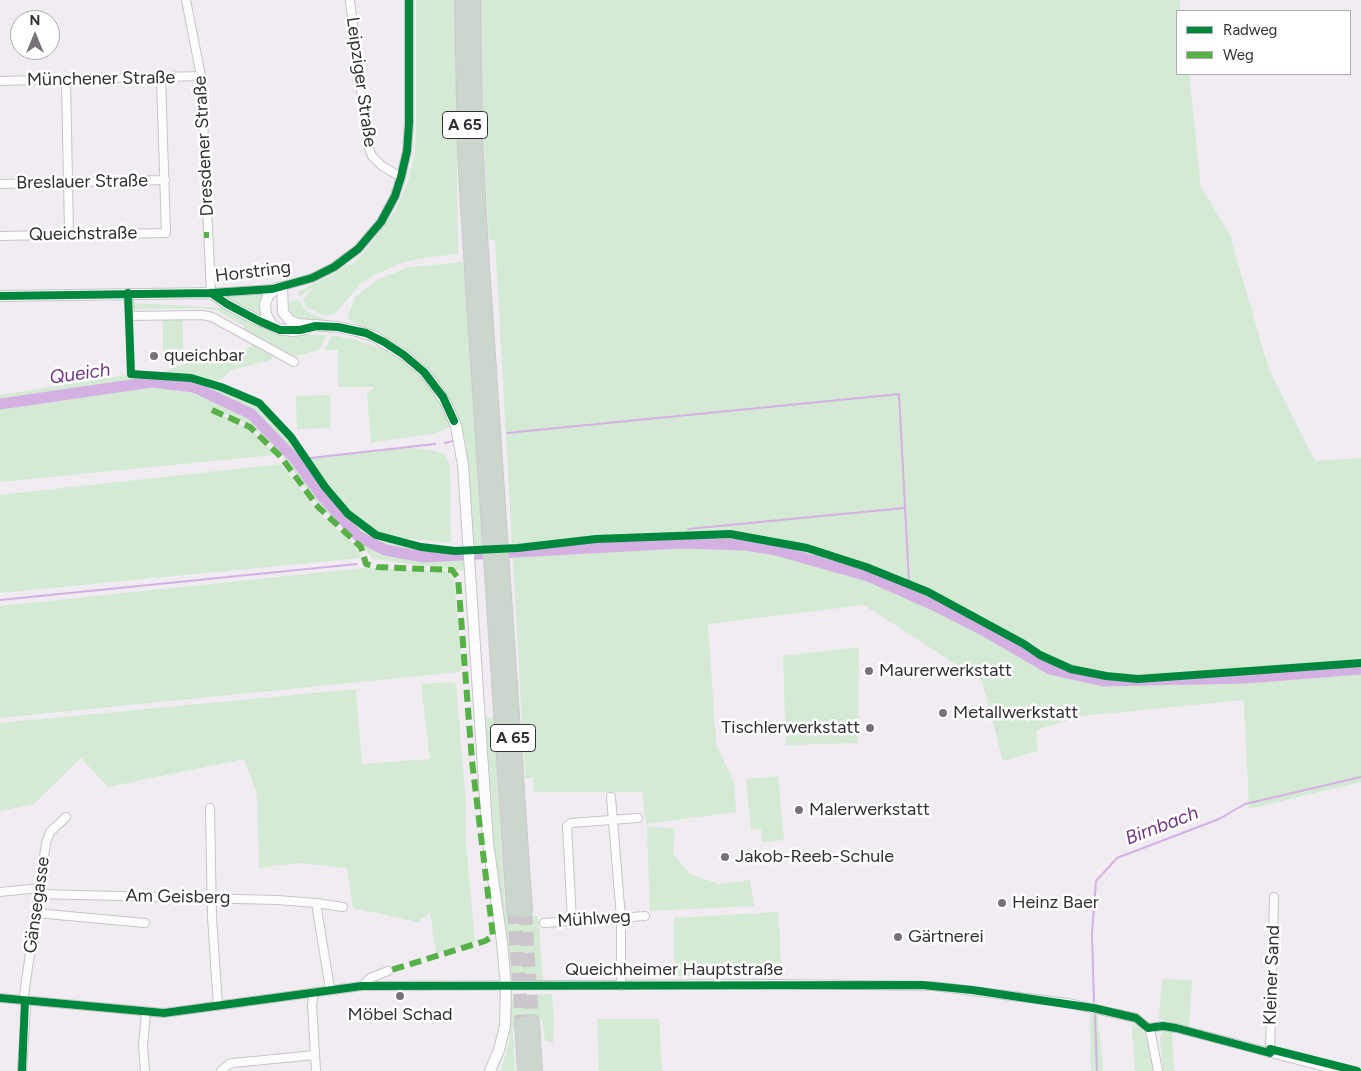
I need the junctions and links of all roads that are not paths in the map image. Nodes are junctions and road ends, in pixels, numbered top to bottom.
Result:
1 (186, 0) edge
2 (409, 0) edge
3 (462, 0) edge
4 (473, 0) edge
5 (350, 1) edge
6 (202, 76) junction
7 (161, 78) junction
8 (66, 80) junction
9 (0, 81) edge
10 (401, 177) junction
11 (165, 180) junction
12 (68, 182) junction
13 (0, 184) edge
14 (69, 234) junction
15 (0, 236) edge
16 (279, 288) junction
17 (128, 293) junction
18 (211, 293) junction
19 (0, 296) edge
20 (272, 325) junction
21 (316, 326) junction
22 (294, 362) dead end
23 (495, 541) junction
24 (611, 797) dead end
25 (210, 808) dead end
26 (66, 818) dead end
27 (638, 818) dead end
28 (613, 820) junction
29 (39, 891) junction
30 (0, 892) edge
31 (1274, 897) dead end
32 (212, 898) junction
33 (316, 903) junction
34 (343, 907) dead end
35 (520, 910) tunnel mouth
36 (36, 913) junction
37 (645, 916) dead end
38 (621, 918) junction
39 (572, 921) junction
40 (145, 923) dead end
41 (544, 923) dead end
42 (388, 971) dead end
43 (362, 986) junction
44 (506, 986) junction
45 (621, 986) junction
46 (330, 989) junction
47 (314, 992) junction
48 (0, 998) edge
49 (25, 1001) junction
50 (218, 1006) junction
51 (146, 1012) junction
52 (1148, 1028) junction
53 (1270, 1053) junction
54 (315, 1055) junction
55 (492, 1069) edge
56 (22, 1071) edge
57 (145, 1071) edge
58 (221, 1071) edge
59 (316, 1071) edge
60 (524, 1071) edge
61 (535, 1071) edge
62 (1158, 1071) edge
63 (1340, 1071) edge

1 - 6 street, Dresdener Straße
2 - 10 street, Horstring
3 - 23 highway, A 65
4 - 23 highway, A 65
5 - 10 street, Leipziger Straße
6 - 7 street, Münchener Straße
6 - 18 street, Dresdener Straße
7 - 8 street, Münchener Straße
7 - 11 street
8 - 9 street, Münchener Straße
8 - 12 street
10 - 16 street, Horstring
11 - 12 street, Breslauer Straße
11 - 14 street, Queichstraße
12 - 13 street, Breslauer Straße
12 - 14 street
14 - 15 street, Queichstraße
16 - 18 street, Horstring
16 - 20 street
16 - 21 street
17 - 18 street, Horstring
17 - 19 street, Horstring
17 - 22 street
18 - 20 street
20 - 21 street
21 - 44 street
23 - 35 highway, A 65
24 - 28 street
25 - 32 street
26 - 29 street, Gänsegasse
27 - 28 street
28 - 38 street
28 - 39 street
29 - 30 street, Am Geisberg
29 - 32 street, Am Geisberg
29 - 36 street, Gänsegasse
31 - 53 street, Kleiner Sand
32 - 33 street, Am Geisberg
32 - 50 street
33 - 34 street, Am Geisberg
33 - 46 street
36 - 40 street
36 - 49 street, Gänsegasse
37 - 38 street, Mühlweg
38 - 39 street, Mühlweg
38 - 45 street
39 - 41 street, Mühlweg
42 - 43 street
43 - 44 street, Queichheimer Hauptstraße
43 - 46 street, Queichheimer Hauptstraße
44 - 45 street, Queichheimer Hauptstraße
44 - 55 street
45 - 52 street, Queichheimer Hauptstraße
46 - 47 street, Queichheimer Hauptstraße
47 - 50 street, Queichheimer Hauptstraße
47 - 54 street
48 - 49 street, Queichheimer Hauptstraße
49 - 51 street, Queichheimer Hauptstraße
49 - 56 street, Gänsegasse
50 - 51 street, Queichheimer Hauptstraße
51 - 57 street
52 - 53 street
52 - 62 street
53 - 63 street
54 - 58 street
54 - 59 street
60 - 61 highway

